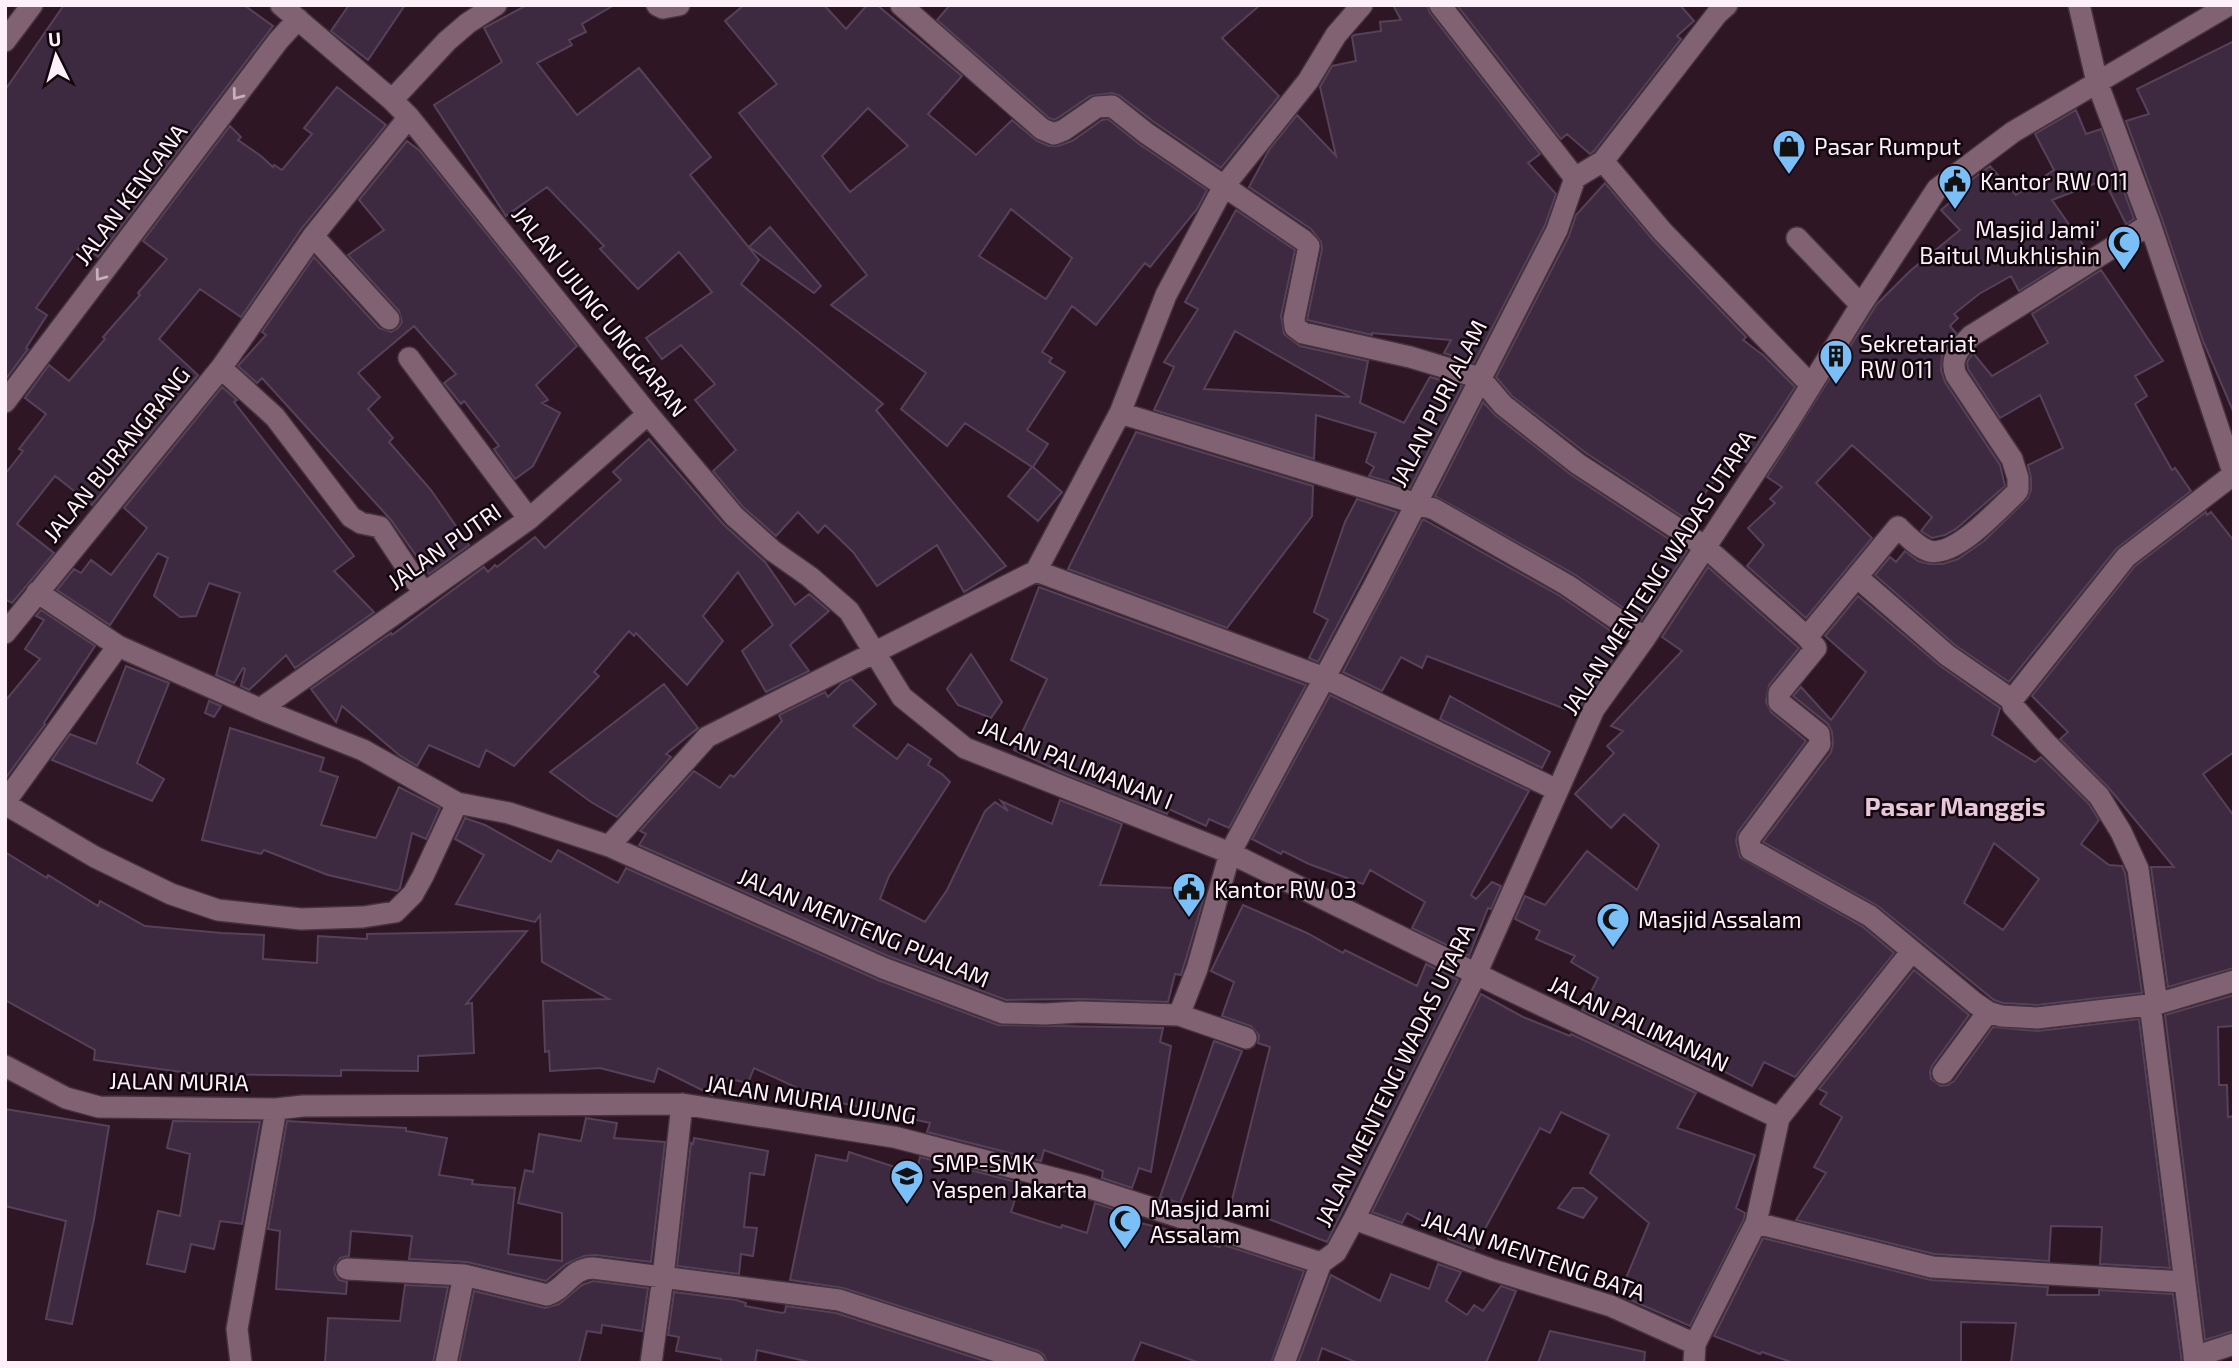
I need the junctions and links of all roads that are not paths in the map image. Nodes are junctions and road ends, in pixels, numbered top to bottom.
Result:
1 (32, 5) edge
2 (281, 5) edge
3 (496, 5) edge
4 (657, 5) edge
5 (679, 5) edge
6 (901, 5) edge
7 (1362, 5) edge
8 (1440, 5) edge
9 (1727, 5) edge
10 (2079, 5) edge
11 (2229, 5) edge
12 (298, 19) junction
13 (5, 41) edge
14 (2097, 82) junction
15 (392, 100) junction
16 (409, 117) junction
17 (1603, 160) junction
18 (1574, 178) junction
19 (1224, 186) junction
20 (2150, 225) junction
21 (313, 236) junction
22 (1797, 237) dead end
23 (1861, 305) junction
24 (389, 319) dead end
25 (409, 358) dead end
26 (220, 368) junction
27 (1480, 378) junction
28 (1810, 384) junction
29 (5, 402) edge
30 (1120, 413) junction
31 (648, 414) junction
32 (2226, 429) edge
33 (2234, 474) edge
34 (1416, 503) junction
35 (529, 519) junction
36 (1704, 546) junction
37 (1036, 571) junction
38 (1857, 577) junction
39 (37, 592) junction
40 (423, 592) junction
41 (5, 634) edge
42 (1807, 637) junction
43 (1645, 638) junction
44 (118, 646) junction
45 (875, 652) junction
46 (1325, 678) junction
47 (2012, 700) junction
48 (260, 709) junction
49 (1557, 790) junction
50 (5, 803) edge
51 (457, 803) junction
52 (609, 846) junction
53 (1230, 853) junction
54 (1912, 951) junction
55 (1476, 974) junction
56 (2234, 981) edge
57 (2154, 1004) junction
58 (1988, 1012) junction
59 (1179, 1016) junction
60 (1246, 1038) dead end
61 (5, 1066) edge
62 (1943, 1073) dead end
63 (681, 1104) junction
64 (276, 1108) junction
65 (1779, 1118) junction
66 (1354, 1219) junction
67 (1756, 1223) junction
68 (1321, 1263) junction
69 (348, 1269) dead end
70 (464, 1275) junction
71 (663, 1277) junction
72 (2185, 1282) junction
73 (2234, 1344) edge
74 (1695, 1353) edge
75 (2194, 1360) edge
76 (240, 1363) edge
77 (446, 1363) edge
78 (651, 1363) edge
79 (1034, 1363) edge
80 (1284, 1363) edge

1 - 13 street
2 - 12 street, JALAN UJUNG UNGGARAN
3 - 15 street
4 - 5 street
6 - 19 street
7 - 19 street
8 - 18 street
9 - 17 street
10 - 14 street
11 - 14 street, JALAN MENTENG WADAS UTARA
12 - 15 street, JALAN UJUNG UNGGARAN
12 -> 29 street, JALAN KENCANA
14 - 20 street
14 - 23 street, JALAN MENTENG WADAS UTARA
15 - 16 street, JALAN UJUNG UNGGARAN
16 - 21 street, JALAN BURANGRANG
16 - 31 street, JALAN UJUNG UNGGARAN
17 - 18 street
17 - 28 street
18 - 27 street, JALAN PURI ALAM
19 - 27 street
19 - 30 street
20 - 32 street
20 - 38 street
21 - 24 street
21 - 26 street, JALAN BURANGRANG
22 - 23 street
23 - 28 street, JALAN MENTENG WADAS UTARA
25 - 35 street
26 - 39 street, JALAN BURANGRANG
26 - 40 street
27 - 34 street, JALAN PURI ALAM
27 - 36 street
28 - 36 street, JALAN MENTENG WADAS UTARA
30 - 34 street
30 - 37 street
31 - 35 street, JALAN PUTRI
31 - 45 street, JALAN UJUNG UNGGARAN
32 - 33 street
33 - 47 street
34 - 43 street
34 - 46 street, JALAN PURI ALAM
35 - 40 street, JALAN PUTRI
36 - 42 street
36 - 43 street, JALAN MENTENG WADAS UTARA
37 - 45 street
37 - 46 street
38 - 42 street
38 - 47 street
39 - 41 street, JALAN BURANGRANG
39 - 44 street
40 - 48 street, JALAN PUTRI
42 - 54 street
43 - 49 street, JALAN MENTENG WADAS UTARA
44 - 48 street
44 - 50 street
45 - 52 street
45 - 53 street, JALAN PALIMANAN I
46 - 49 street
46 - 53 street, JALAN PURI ALAM
47 - 57 street
48 - 51 street
49 - 55 street, JALAN MENTENG WADAS UTARA
50 - 51 street
51 - 52 street, JALAN MENTENG PUALAM
52 - 59 street, JALAN MENTENG PUALAM
53 - 55 street, JALAN PALIMANAN I
53 - 59 street
54 - 58 street
54 - 65 street, JALAN MENTENG BATA
55 - 65 street, JALAN PALIMANAN
55 - 66 street, JALAN MENTENG WADAS UTARA
56 - 57 street
57 - 58 street
57 - 72 street
58 - 62 street
59 - 60 street, JALAN MENTENG PUALAM
61 - 64 street, JALAN MURIA
63 - 64 street, JALAN MURIA UJUNG
63 - 68 street, JALAN MURIA UJUNG
63 - 71 street
64 - 76 street
65 - 67 street, JALAN MENTENG BATA
66 - 68 street, JALAN MENTENG WADAS UTARA
66 - 74 street, JALAN MENTENG BATA
67 - 72 street
67 - 74 street, JALAN MENTENG BATA
68 - 80 street, JALAN MENTENG WADAS UTARA
69 - 70 street
70 - 71 street
70 - 77 street
71 - 78 street
71 - 79 street
72 - 75 street
73 - 75 street

